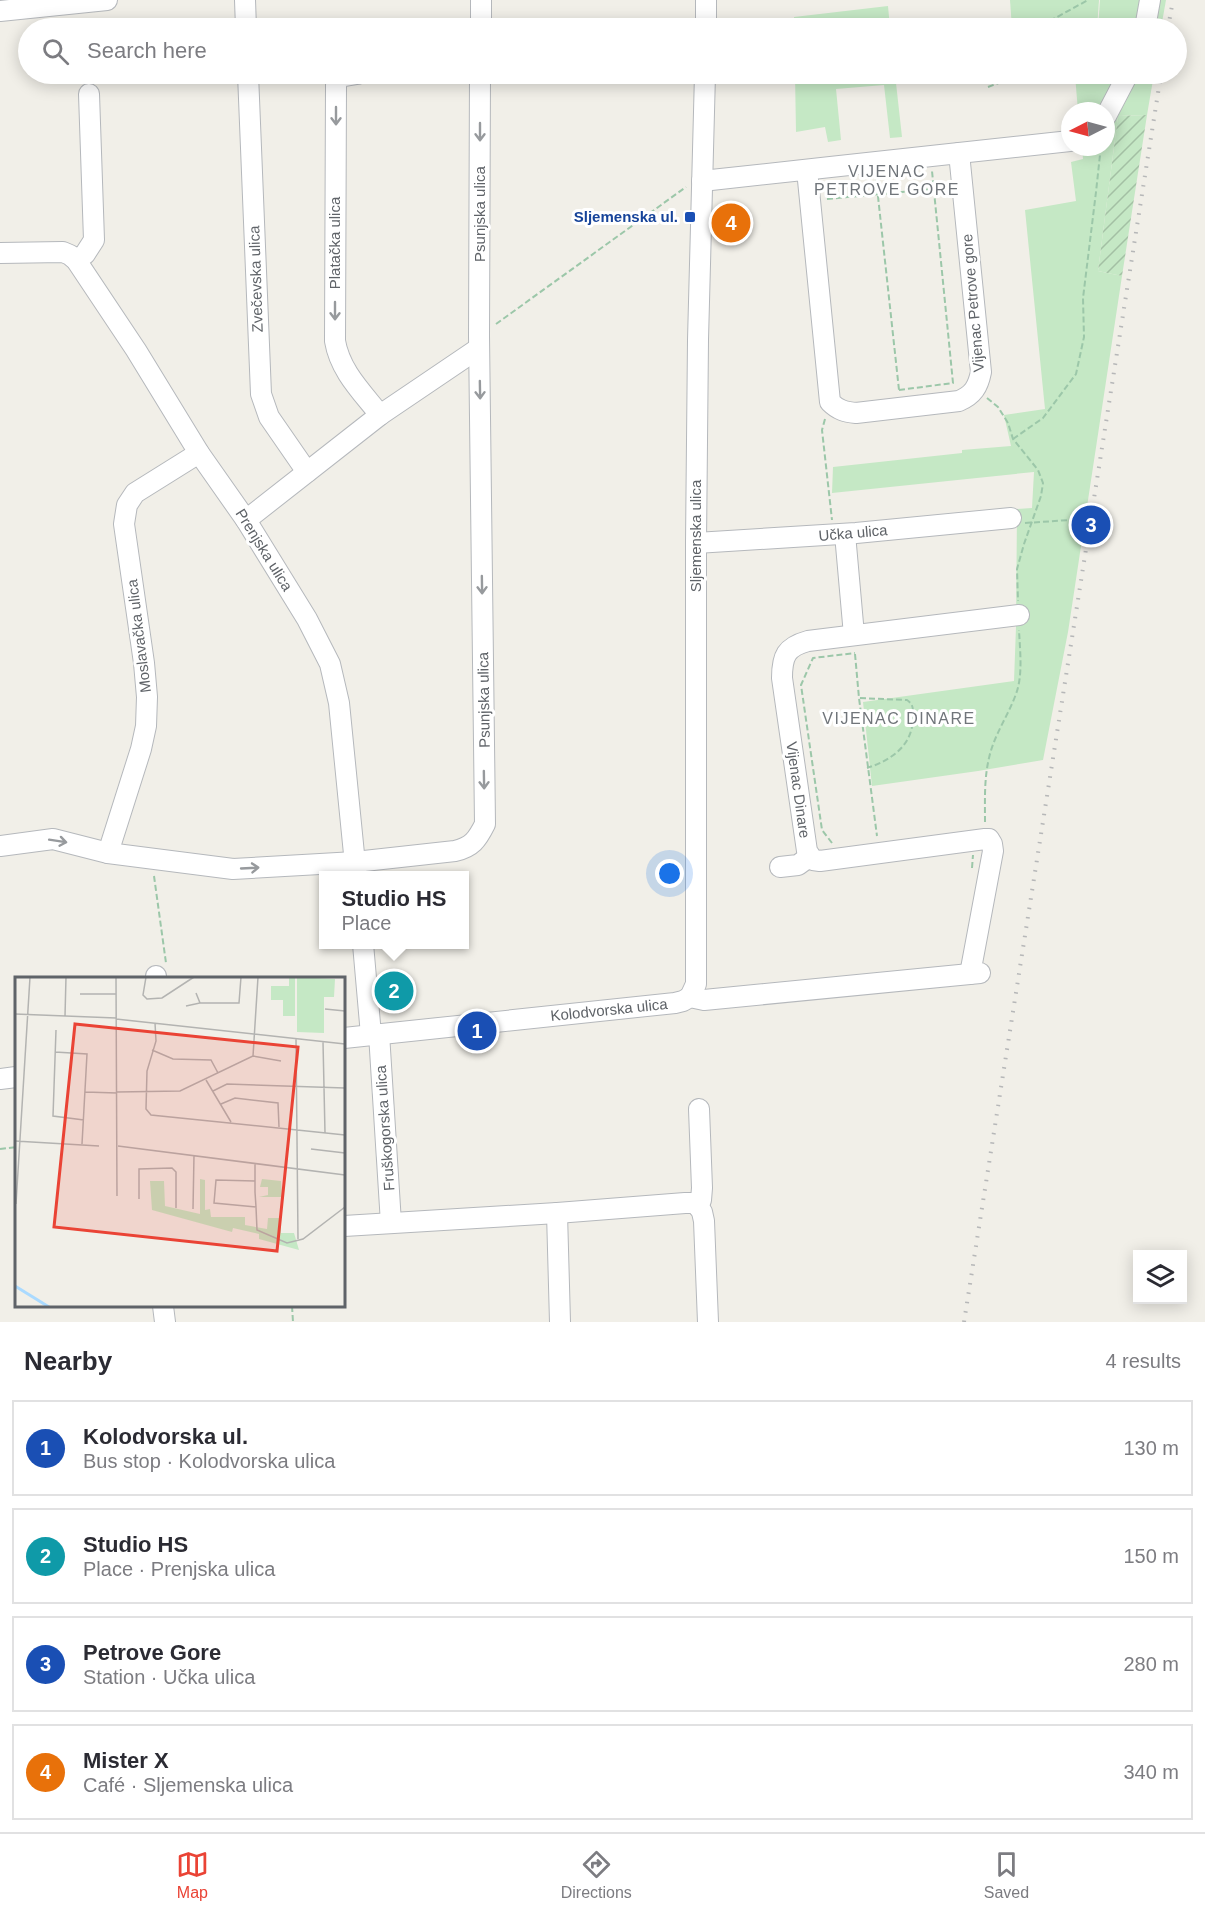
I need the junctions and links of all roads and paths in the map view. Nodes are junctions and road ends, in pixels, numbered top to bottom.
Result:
1 (107, 0) edge
2 (245, 0) edge
3 (481, 0) edge
4 (706, 0) edge
5 (1088, 0) edge
6 (1150, 0) edge
7 (0, 11) edge
8 (246, 18) edge
9 (481, 18) edge
10 (706, 18) edge
11 (1055, 18) edge
12 (1147, 18) edge
13 (248, 84) edge
14 (337, 84) edge
15 (480, 84) edge
16 (704, 84) edge
17 (995, 84) edge
18 (1123, 84) edge
19 (987, 87) dead end
20 (89, 94) dead end
21 (1113, 102) edge
22 (1061, 142) edge
23 (959, 153) junction
24 (930, 156) junction
25 (1100, 156) edge
26 (874, 162) junction
27 (807, 170) junction
28 (698, 181) junction
29 (934, 189) junction
30 (878, 194) junction
31 (809, 201) junction
32 (0, 253) edge
33 (76, 260) junction
34 (479, 342) junction
35 (830, 402) junction
36 (380, 415) junction
37 (1013, 439) dead end
38 (199, 453) junction
39 (308, 472) junction
40 (1011, 518) joint
41 (1085, 519) dead end
42 (246, 520) junction
43 (839, 534) junction
44 (696, 543) junction
45 (1019, 615) dead end
46 (855, 644) junction
47 (859, 698) junction
48 (867, 768) junction
49 (832, 843) dead end
50 (0, 846) edge
51 (108, 853) junction
52 (879, 854) junction
53 (809, 857) junction
54 (152, 859) junction
55 (780, 867) dead end
56 (356, 869) edge
57 (364, 949) edge
58 (975, 974) joint
59 (156, 977) edge
60 (690, 997) junction
61 (375, 1034) junction
62 (345, 1038) edge
63 (15, 1077) edge
64 (0, 1079) edge
65 (699, 1109) dead end
66 (15, 1147) edge
67 (0, 1149) edge
68 (698, 1206) junction
69 (556, 1213) junction
70 (391, 1223) junction
71 (345, 1226) edge
72 (163, 1307) edge
73 (292, 1307) edge
74 (165, 1322) edge
75 (293, 1322) edge
76 (560, 1322) edge
77 (708, 1322) edge

1 - 7 street
2 - 8 street
3 - 9 street
4 - 10 street
5 - 11 path
6 - 12 street
13 - 39 street, Zvečevska ulica
14 -> 36 street, Platačka ulica
15 -> 34 street, Psunjska ulica
16 - 28 street, Sljemenska ulica
17 - 19 path
18 - 21 street
20 - 33 street
22 - 23 street
23 - 24 street
23 - 35 street, Vijenac Petrove gore
24 - 26 street
24 - 29 path
25 - 37 path
26 - 27 street
26 - 30 path
27 - 28 street
27 - 31 street
28 - 34 path
28 - 44 street, Sljemenska ulica
29 - 30 path
29 - 30 path
30 - 31 path
31 - 35 street
32 - 33 street
33 - 38 street, Prenjska ulica
34 - 36 street
34 -> 56 street, Psunjska ulica
35 - 43 path
36 - 39 street
38 - 42 street, Prenjska ulica
38 - 51 street, Moslavačka ulica
39 - 42 street
40 - 41 path
40 - 43 street, Učka ulica
42 - 56 street, Prenjska ulica
43 - 44 street, Učka ulica
43 - 46 street
44 - 60 street, Sljemenska ulica
45 - 46 street, Vijenac Dinare
46 - 47 path
46 - 49 path
46 - 53 street, Vijenac Dinare
47 - 48 path
47 - 48 path
48 - 52 path
50 -> 51 street, Psunjska ulica
51 - 54 street, Psunjska ulica
52 - 53 street, Vijenac Dinare
52 - 58 street, Vijenac Dinare
53 - 55 street
54 -> 56 street, Psunjska ulica
54 - 59 path
57 - 61 street
58 - 60 street, Kolodvorska ulica
60 - 61 street, Kolodvorska ulica
61 - 62 street, Kolodvorska ulica
61 - 70 street, Fruškogorska ulica
63 - 64 street
65 - 68 street
66 - 67 path
68 - 69 street
68 - 77 street
69 - 70 street
69 - 76 street
70 - 71 street
72 - 74 street
73 - 75 path

